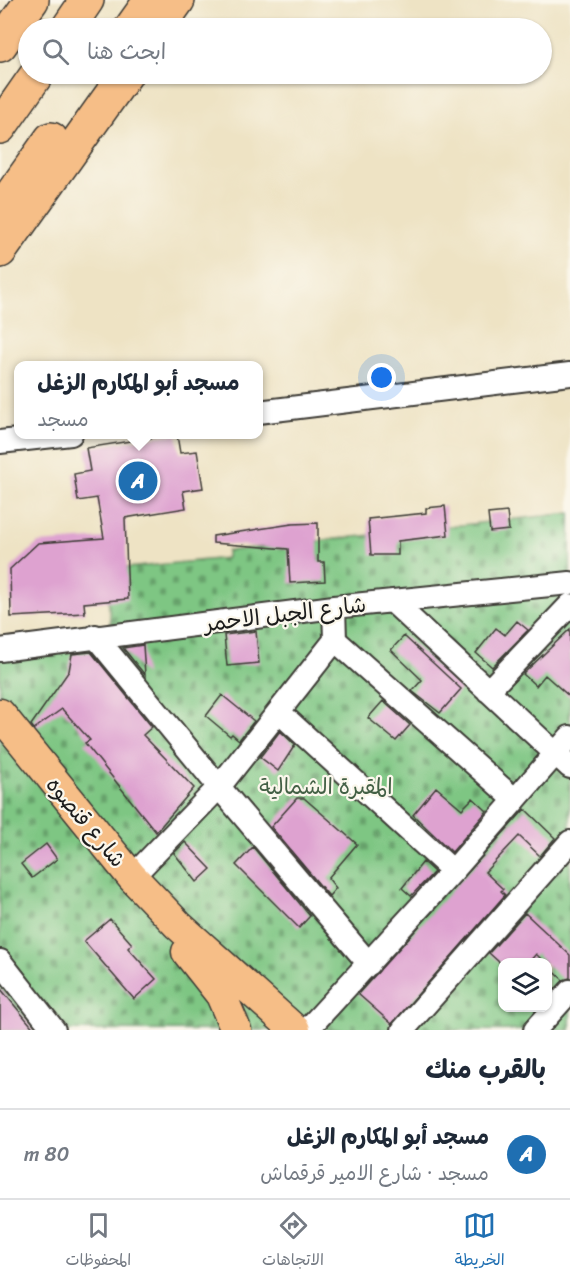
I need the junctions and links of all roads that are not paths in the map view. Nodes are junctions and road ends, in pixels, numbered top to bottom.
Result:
1 (32, 0) edge
2 (87, 0) edge
3 (151, 0) edge
4 (178, 0) edge
5 (19, 18) edge
6 (75, 18) edge
7 (138, 18) edge
8 (165, 18) edge
9 (18, 20) edge
10 (0, 45) edge
11 (30, 84) edge
12 (92, 84) edge
13 (119, 84) edge
14 (0, 127) edge
15 (0, 211) edge
16 (0, 251) edge
17 (570, 374) edge
18 (263, 411) edge
19 (30, 439) edge
20 (0, 442) edge
21 (570, 583) edge
22 (392, 601) junction
23 (570, 605) edge
24 (334, 607) junction
25 (95, 636) junction
26 (335, 640) junction
27 (0, 650) edge
28 (488, 691) junction
29 (280, 713) junction
30 (5, 727) edge
31 (565, 752) edge
32 (219, 788) junction
33 (514, 800) junction
34 (570, 842) edge
35 (453, 871) junction
36 (132, 877) junction
37 (178, 925) junction
38 (0, 961) edge
39 (369, 963) junction
40 (570, 991) edge
41 (54, 1030) edge
42 (236, 1030) edge
43 (295, 1030) edge
44 (307, 1030) edge
45 (403, 1030) edge
46 (535, 1030) edge

1 - 5 highway
2 - 6 highway
3 - 7 highway
4 - 8 highway
9 - 10 highway
11 - 14 highway
12 - 15 highway
13 - 16 highway
17 - 18 street
19 - 20 street
21 - 22 street, شارع الجبل الاحمر
22 - 24 street, شارع الجبل الاحمر
22 - 28 street
23 - 28 street
24 - 25 street, شارع الجبل الاحمر
24 - 26 street
25 - 27 street, شارع الجبل الاحمر
25 - 32 street
26 - 29 street
26 - 33 street
28 - 31 street
29 - 32 street
29 - 35 street
30 - 36 main road, شارع قنصوه
31 - 33 street
32 - 36 street
32 - 39 street
33 - 35 street
34 - 45 street
35 - 39 street
36 - 37 main road, شارع قنصوه
37 - 42 main road
37 - 43 main road, شارع قنصوه
38 - 41 street
39 - 44 street
40 - 46 street

